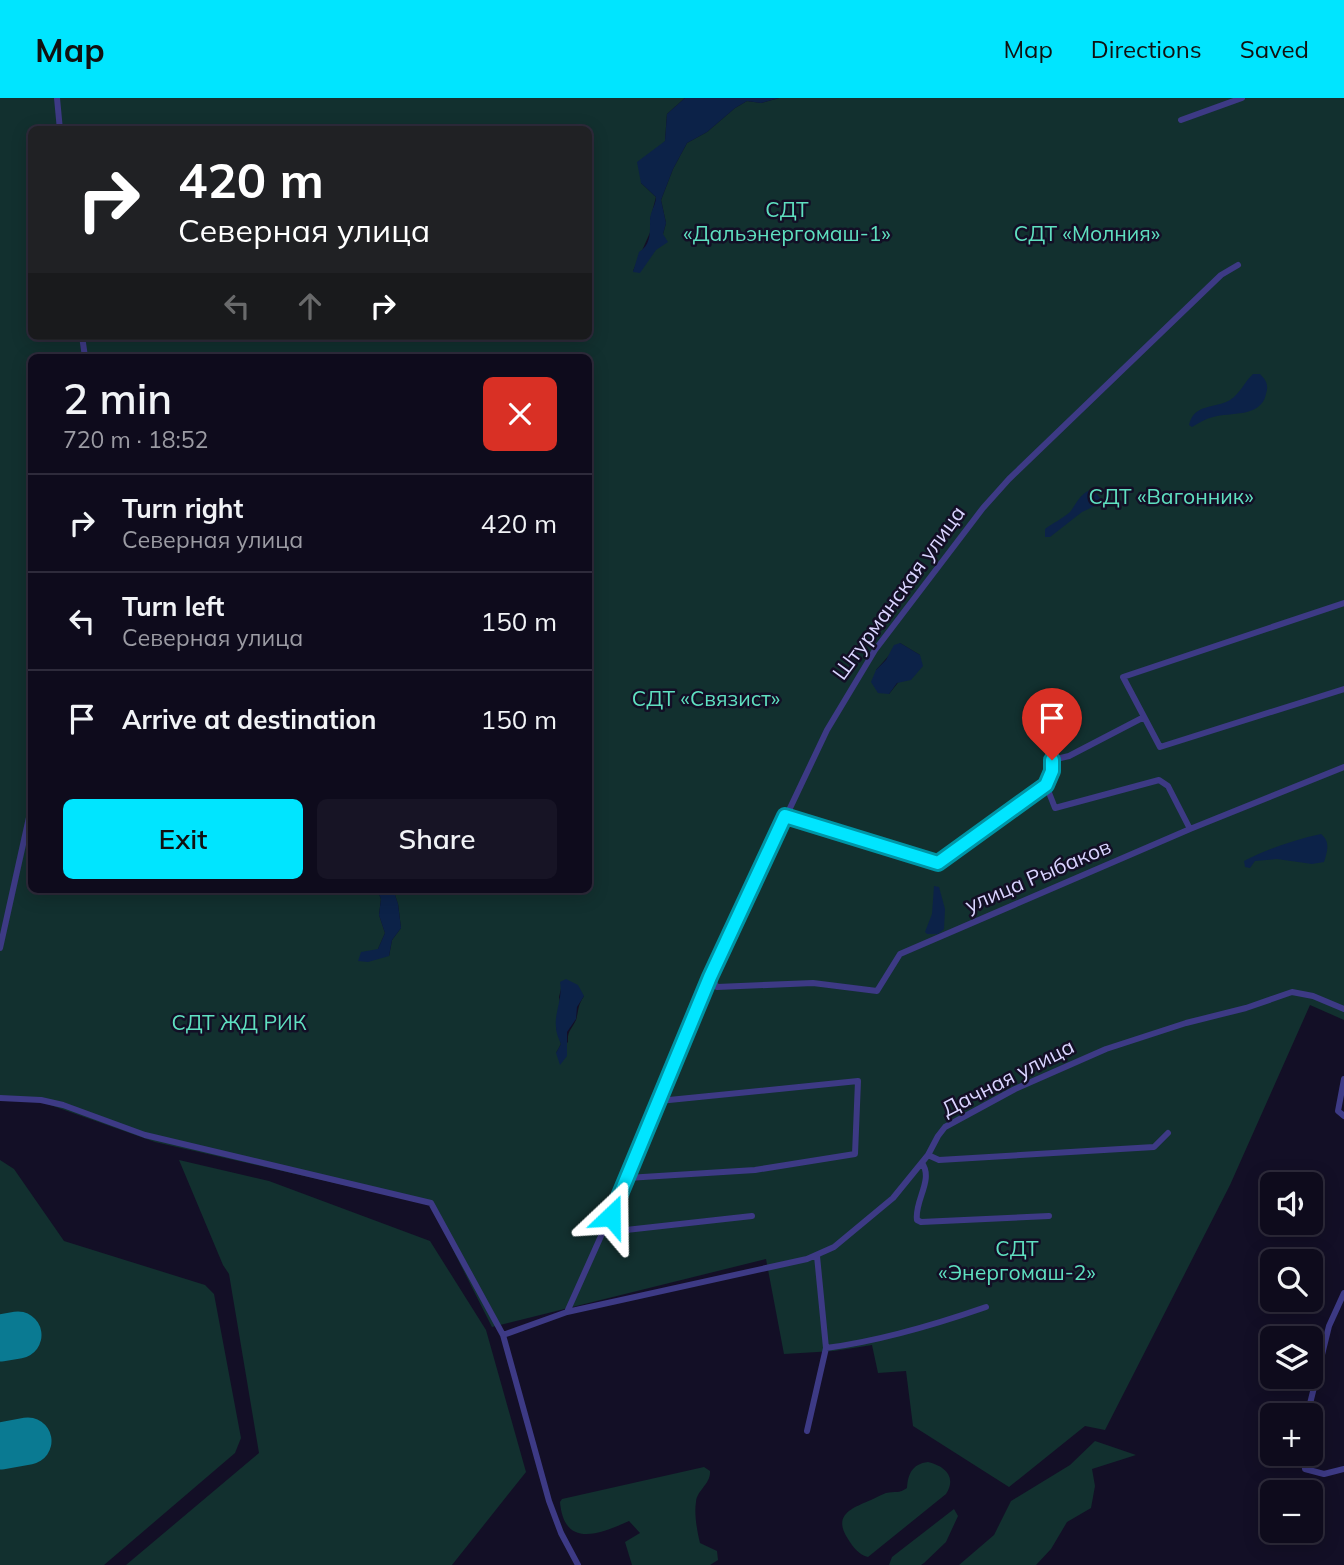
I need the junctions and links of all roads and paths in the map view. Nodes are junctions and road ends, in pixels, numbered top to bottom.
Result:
1 (57, 98) edge
2 (1242, 98) edge
3 (1181, 120) dead end
4 (60, 126) edge
5 (1238, 265) dead end
6 (1344, 603) edge
7 (1344, 689) edge
8 (1144, 717) junction
9 (1344, 767) edge
10 (1046, 785) junction
11 (785, 816) junction
12 (28, 822) edge
13 (1190, 830) junction
14 (0, 948) edge
15 (710, 977) junction
16 (1344, 1009) edge
17 (1344, 1079) edge
18 (0, 1098) edge
19 (659, 1101) junction
20 (1344, 1116) edge
21 (1168, 1133) dead end
22 (928, 1155) junction
23 (922, 1163) junction
24 (627, 1178) junction
25 (752, 1216) dead end
26 (1049, 1216) dead end
27 (606, 1227) junction
28 (817, 1256) junction
29 (1344, 1293) edge
30 (986, 1307) dead end
31 (567, 1312) junction
32 (503, 1335) junction
33 (826, 1348) junction
34 (1310, 1403) edge
35 (807, 1431) dead end
36 (1305, 1466) edge
37 (1344, 1469) edge
38 (578, 1565) edge

1 - 4 street
2 - 3 street
5 - 11 street, Штурманская улица
6 - 8 street
7 - 8 street
8 - 10 street
9 - 13 street, улица Рыбаков
10 - 11 street
10 - 13 street
11 - 15 street, Штурманская улица
12 - 14 street
13 - 15 street, улица Рыбаков
15 - 19 street, Штурманская улица
16 - 22 street, Дачная улица
17 - 20 street
18 - 32 street
19 - 24 street, Штурманская улица
19 - 24 street
21 - 22 street
22 - 23 street, Дачная улица
23 - 26 street
23 - 28 street, Дачная улица
24 - 27 street, Штурманская улица
25 - 27 street
27 - 31 street, Штурманская улица
28 - 31 street, Дачная улица
28 - 33 street
29 - 34 street
30 - 33 street
31 - 32 street
32 - 38 street
33 - 35 street
36 - 37 street

